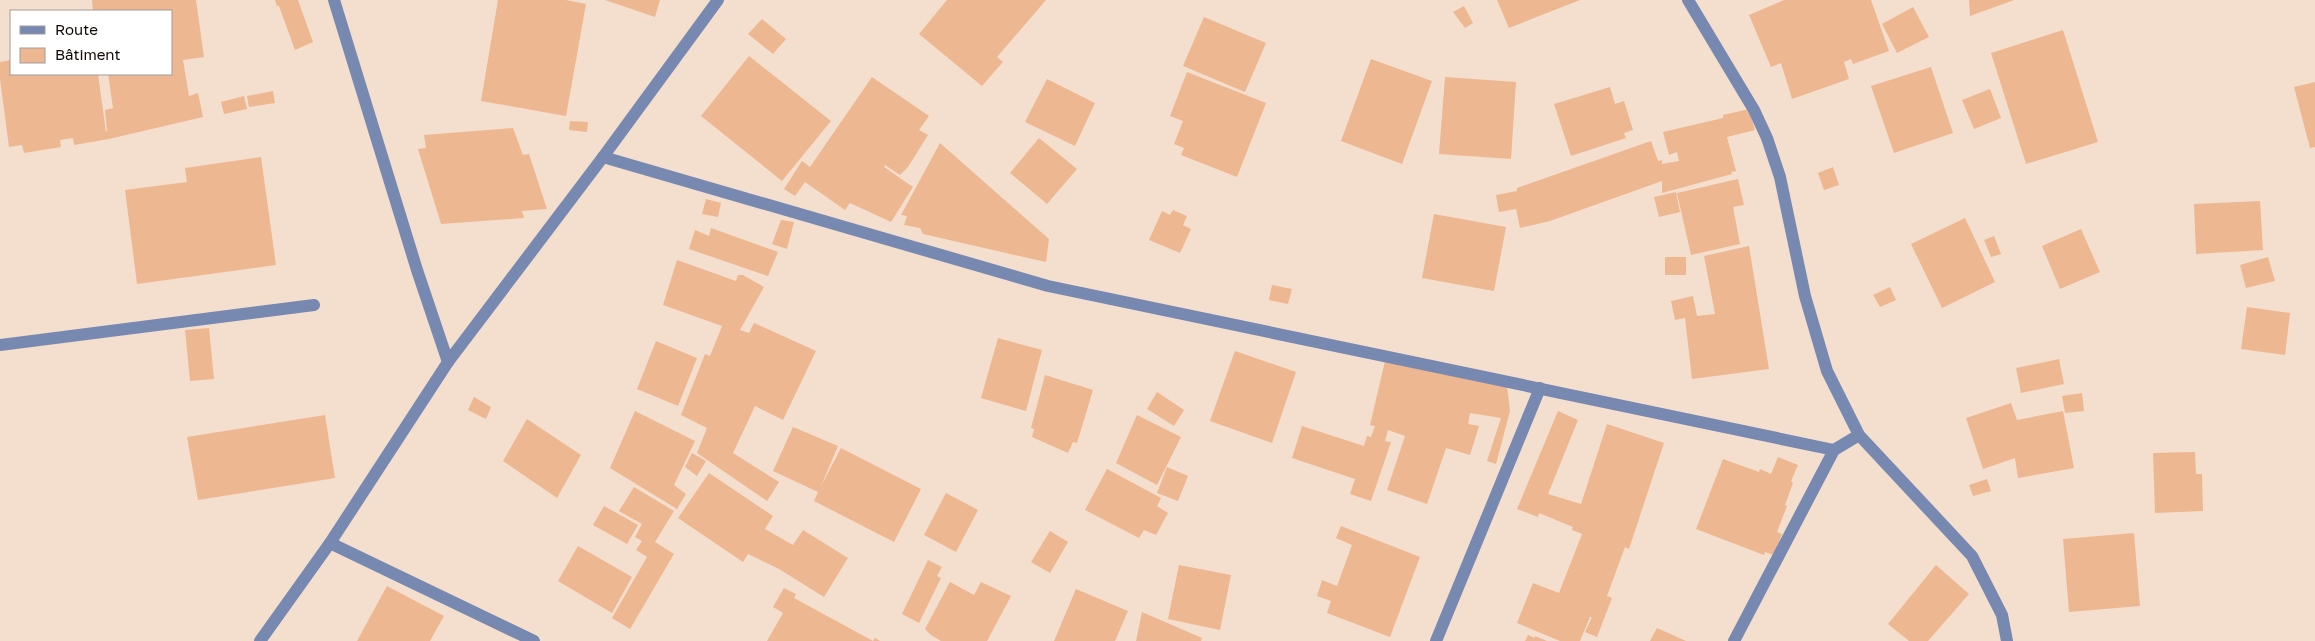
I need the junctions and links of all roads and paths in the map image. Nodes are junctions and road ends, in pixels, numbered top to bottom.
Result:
1 (334, 0) edge
2 (718, 0) edge
3 (1688, 0) edge
4 (603, 157) junction
5 (314, 306) dead end
6 (0, 345) edge
7 (448, 362) junction
8 (1540, 388) junction
9 (1859, 435) junction
10 (1834, 450) junction
11 (330, 543) junction
12 (260, 641) edge
13 (534, 641) edge
14 (1436, 641) edge
15 (1734, 641) edge
16 (2007, 641) edge

1 - 7 street
2 - 4 street
3 - 9 street
4 - 7 street
4 - 8 street
5 - 6 street
7 - 11 street
8 - 10 street
8 - 14 street
9 - 10 street
9 - 16 street
10 - 15 street
11 - 12 street
11 - 13 street

